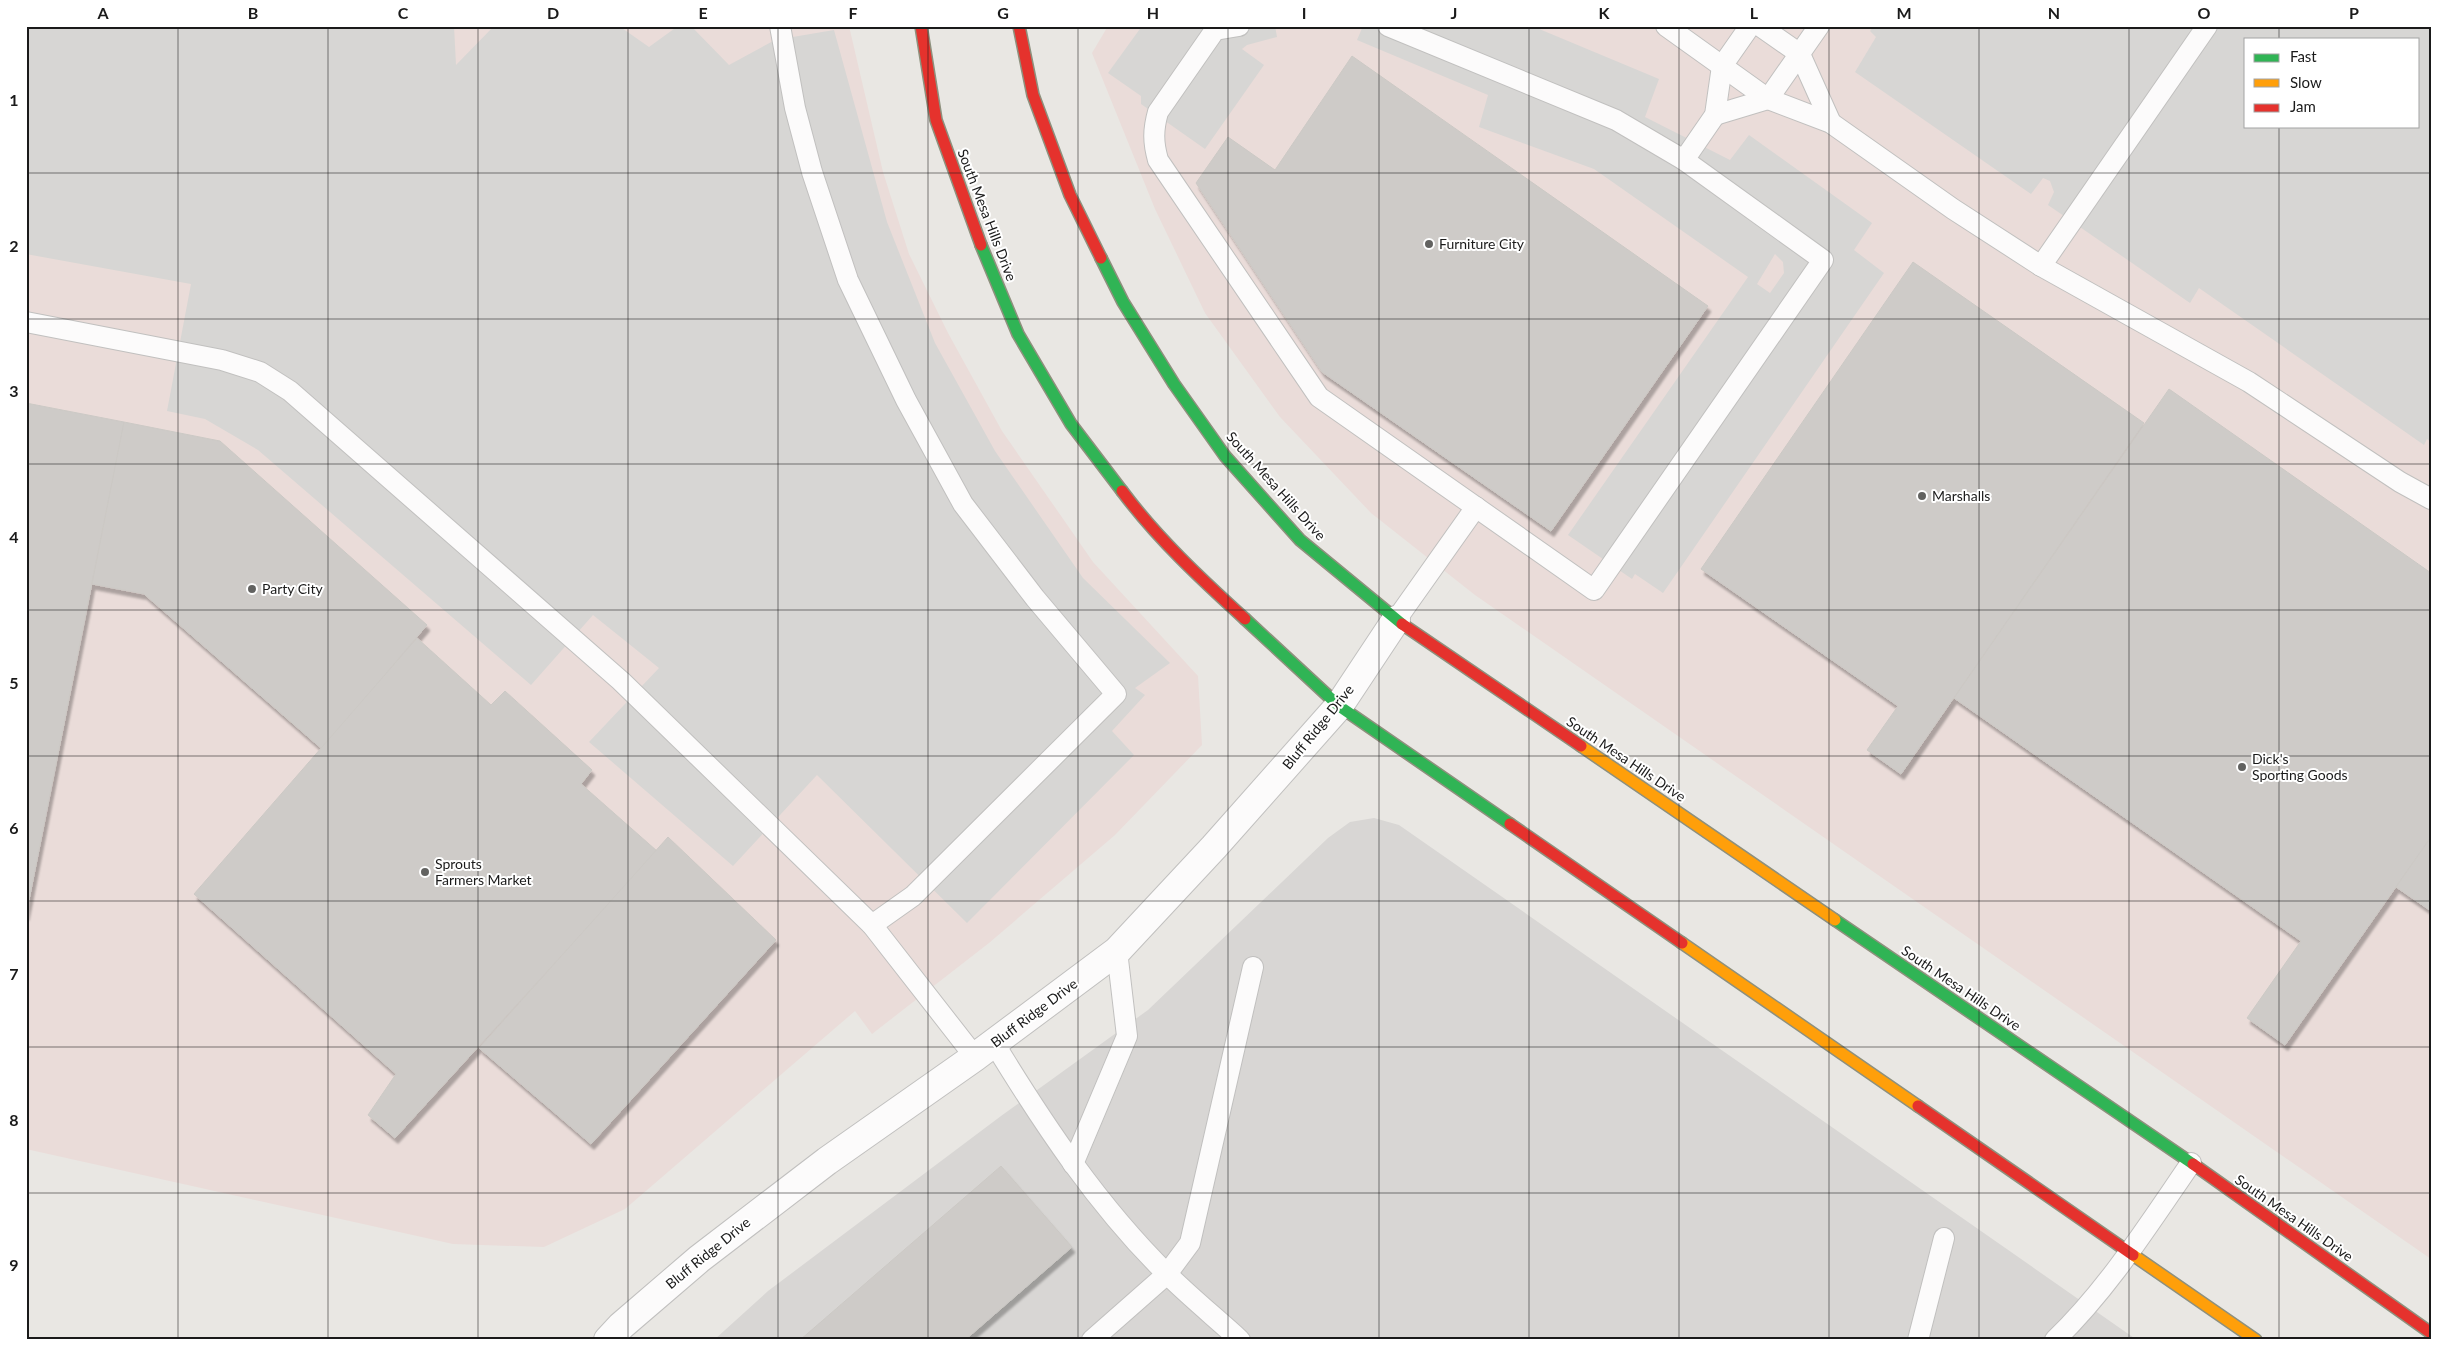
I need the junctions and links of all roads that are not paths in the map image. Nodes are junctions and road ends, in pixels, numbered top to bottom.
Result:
1 (780, 26) edge
2 (921, 26) edge
3 (1019, 26) edge
4 (1238, 26) edge
5 (1388, 26) edge
6 (1666, 26) edge
7 (1750, 26) edge
8 (1760, 26) edge
9 (1819, 26) edge
10 (2207, 26) edge
11 (1800, 54) junction
12 (1722, 66) junction
13 (1768, 99) junction
14 (1714, 115) junction
15 (1831, 123) junction
16 (1684, 160) junction
17 (2041, 266) junction
18 (26, 322) edge
19 (2431, 498) edge
20 (1476, 507) junction
21 (1396, 620) junction
22 (1339, 706) junction
23 (872, 925) junction
24 (1117, 951) junction
25 (1253, 967) dead end
26 (985, 1050) junction
27 (2191, 1163) junction
28 (1074, 1164) junction
29 (1944, 1238) dead end
30 (2130, 1251) junction
31 (1166, 1274) junction
32 (2431, 1333) edge
33 (608, 1340) edge
34 (1092, 1340) edge
35 (1240, 1340) edge
36 (1918, 1340) edge
37 (2054, 1340) edge
38 (2256, 1340) edge

1 - 23 lane
2 - 22 street, South Mesa Hills Drive
3 - 21 street, South Mesa Hills Drive
4 - 20 lane
5 - 16 lane
6 - 12 lane
7 - 12 lane
8 - 11 lane
9 - 11 lane
10 - 17 lane
11 - 13 lane
11 - 15 lane
12 - 13 lane
12 - 14 lane
13 - 14 lane
13 - 15 lane
14 - 16 lane
15 - 17 lane
16 - 20 lane
17 - 19 lane
18 - 23 lane
20 - 21 lane
21 - 22 street, Bluff Ridge Drive
21 - 27 street, South Mesa Hills Drive
22 - 24 street, Bluff Ridge Drive
22 - 30 street, South Mesa Hills Drive
23 - 26 lane
24 - 26 street, Bluff Ridge Drive
24 - 28 lane
25 - 31 lane
26 - 28 lane
26 - 33 street, Bluff Ridge Drive
27 - 30 lane
27 - 32 street, South Mesa Hills Drive
28 - 31 lane
29 - 36 lane
30 - 37 lane
30 - 38 street, South Mesa Hills Drive
31 - 34 lane
31 - 35 lane

